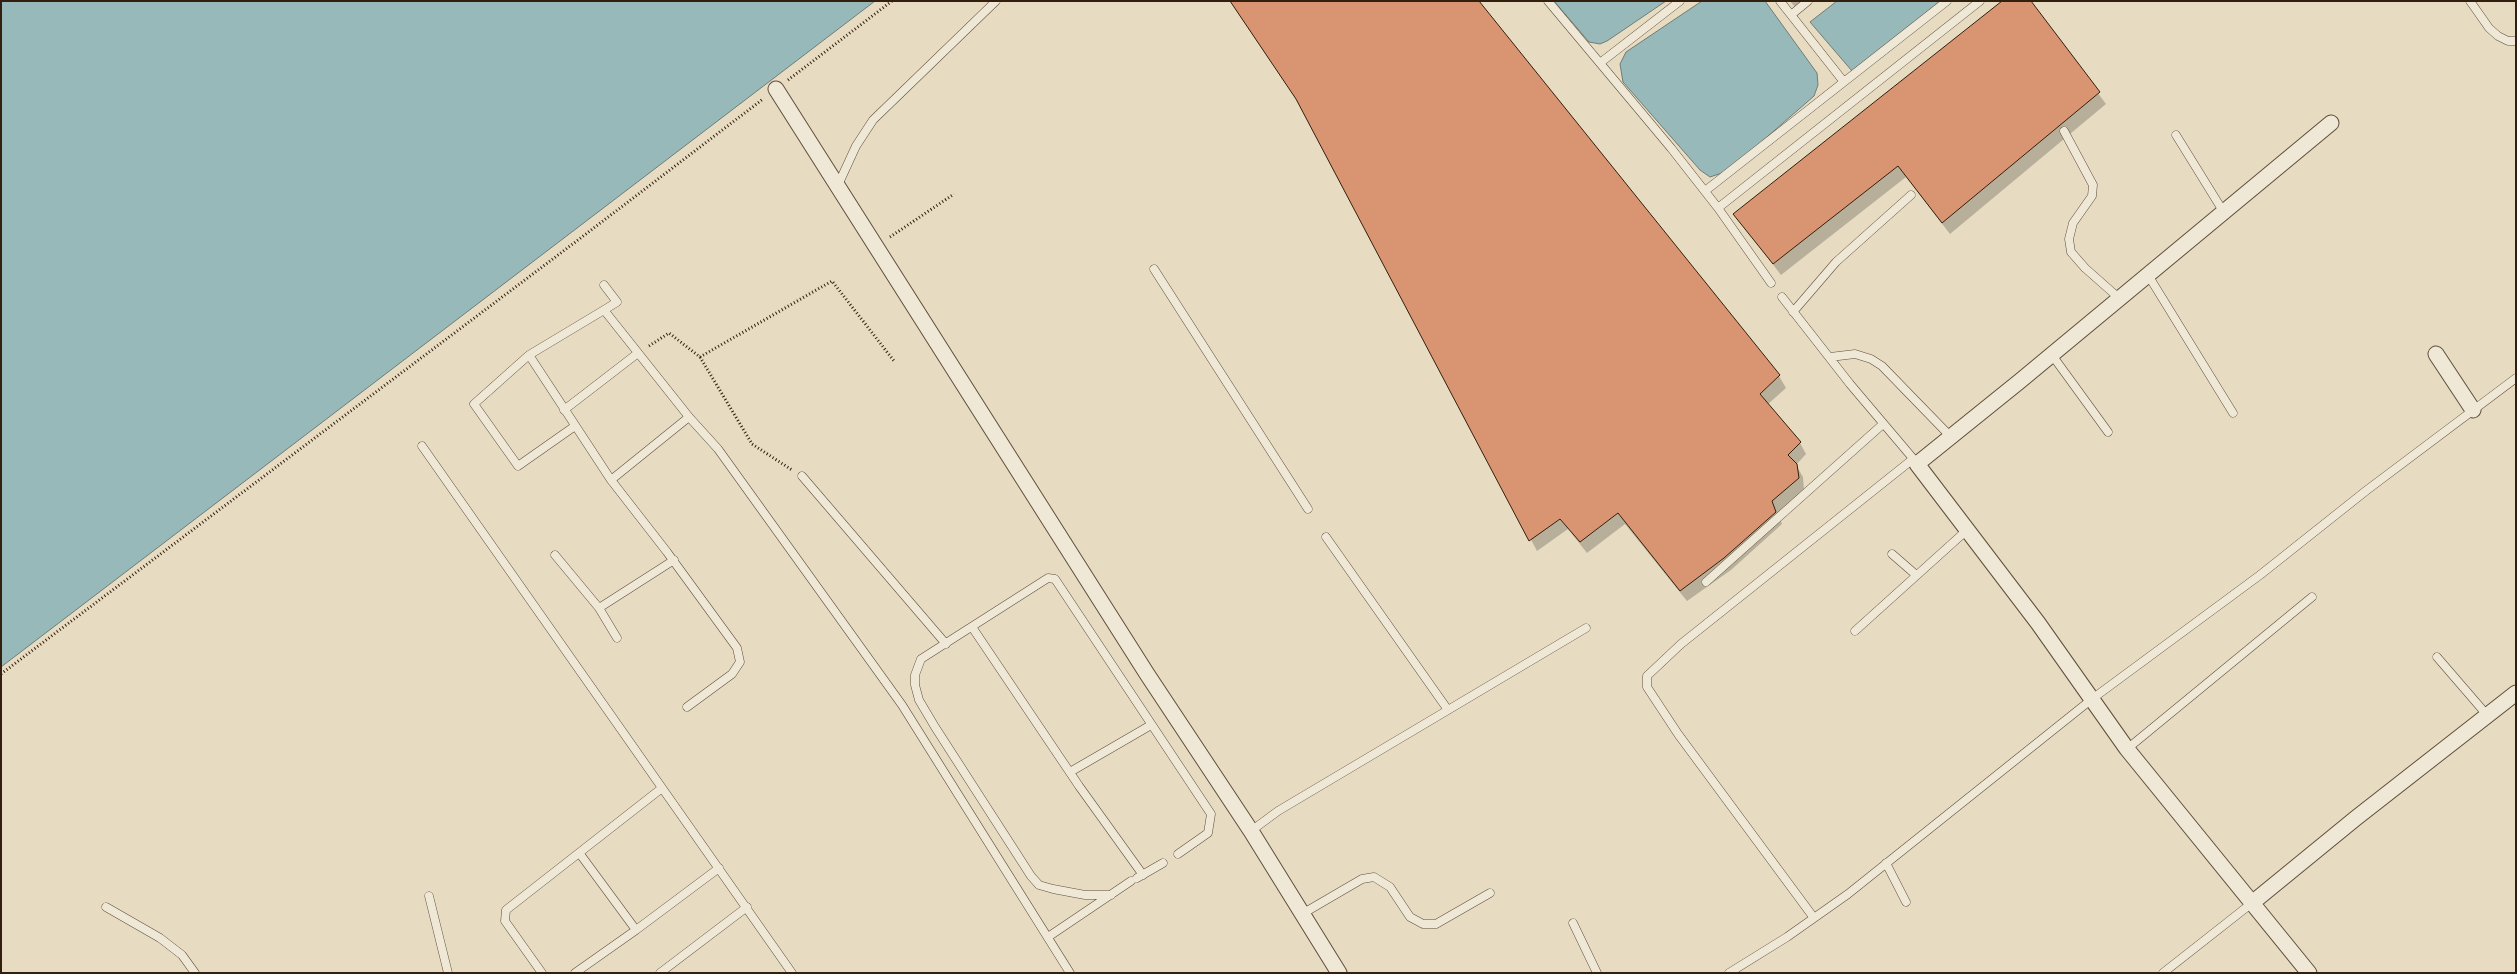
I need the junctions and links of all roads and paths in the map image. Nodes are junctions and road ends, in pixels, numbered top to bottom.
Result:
1 (892, 1) edge
2 (996, 1) edge
3 (1548, 1) edge
4 (1680, 1) edge
5 (1780, 1) edge
6 (1808, 1) edge
7 (1947, 1) edge
8 (1980, 1) edge
9 (2470, 1) edge
10 (1791, 16) junction
11 (2516, 41) edge
12 (1600, 63) junction
13 (1844, 82) junction
14 (779, 94) junction
15 (2331, 124) dead end
16 (2064, 131) dead end
17 (2176, 134) dead end
18 (837, 187) junction
19 (1705, 191) junction
20 (954, 194) dead end
21 (1911, 195) dead end
22 (1718, 208) junction
23 (2223, 211) junction
24 (875, 247) junction
25 (1154, 269) dead end
26 (2148, 275) junction
27 (1771, 283) dead end
28 (604, 285) dead end
29 (1782, 297) dead end
30 (2120, 299) junction
31 (604, 310) junction
32 (1793, 312) junction
33 (638, 353) junction
34 (2436, 354) dead end
35 (529, 355) junction
36 (2052, 355) junction
37 (700, 357) junction
38 (1830, 357) junction
39 (894, 360) dead end
40 (2516, 378) edge
41 (564, 410) junction
42 (2472, 410) junction
43 (2233, 413) dead end
44 (689, 417) junction
45 (1883, 424) junction
46 (575, 426) junction
47 (2108, 432) dead end
48 (1950, 436) junction
49 (422, 446) dead end
50 (1915, 461) junction
51 (802, 476) joint
52 (611, 480) junction
53 (1308, 509) dead end
54 (1967, 530) junction
55 (1326, 537) dead end
56 (1892, 554) dead end
57 (555, 555) dead end
58 (674, 560) junction
59 (1915, 574) junction
60 (1706, 582) dead end
61 (2312, 597) dead end
62 (599, 608) junction
63 (972, 627) junction
64 (1586, 628) dead end
65 (1855, 631) dead end
66 (617, 638) dead end
67 (946, 644) junction
68 (2438, 657) dead end
69 (1, 674) edge
70 (2516, 693) edge
71 (2092, 700) junction
72 (687, 707) dead end
73 (1448, 710) junction
74 (2487, 715) junction
75 (1152, 725) junction
76 (2127, 749) junction
77 (1070, 772) junction
78 (662, 788) junction
79 (1251, 831) junction
80 (580, 854) junction
81 (1178, 854) dead end
82 (1163, 863) dead end
83 (1886, 863) junction
84 (719, 868) junction
85 (1137, 878) junction
86 (1490, 893) dead end
87 (1111, 895) junction
88 (429, 896) dead end
89 (1906, 902) dead end
90 (2252, 903) junction
91 (106, 907) dead end
92 (747, 907) junction
93 (1302, 914) junction
94 (1814, 918) junction
95 (1573, 923) dead end
96 (636, 930) junction
97 (1048, 938) junction
98 (195, 973) edge
99 (448, 973) edge
100 (542, 973) edge
101 (575, 973) edge
102 (660, 973) edge
103 (792, 973) edge
104 (1070, 973) edge
105 (1339, 973) edge
106 (1598, 973) edge
107 (1729, 973) edge
108 (2163, 973) edge
109 (2309, 973) edge

1 - 14 path
2 - 18 lane
3 - 12 lane
4 - 12 lane
5 - 10 lane
6 - 10 lane
7 - 13 lane
8 - 22 lane
9 - 11 lane
10 - 13 lane
12 - 19 lane
13 - 19 lane
14 - 18 street
14 - 69 path
15 - 23 street
16 - 30 lane
17 - 23 lane
18 - 24 street
19 - 22 lane
20 - 24 path
21 - 32 lane
22 - 27 lane
23 - 26 street
24 - 79 street
25 - 53 lane
26 - 30 street
26 - 43 lane
28 - 31 lane
29 - 32 lane
30 - 36 street
31 - 33 lane
31 - 35 lane
32 - 38 lane
33 - 37 path
33 - 41 lane
33 - 44 lane
34 - 42 street
35 - 41 lane
35 - 46 lane
36 - 47 lane
36 - 48 street
37 - 39 path
37 - 51 path
38 - 45 lane
38 - 48 lane
40 - 42 lane
41 - 46 lane
42 - 71 lane
44 - 52 lane
44 - 97 lane
45 - 50 lane
45 - 60 lane
46 - 52 lane
48 - 50 street
49 - 78 lane
50 - 54 street
50 - 94 lane
51 - 67 lane
52 - 58 lane
54 - 59 lane
54 - 71 street
55 - 73 lane
56 - 59 lane
57 - 62 lane
58 - 62 lane
58 - 72 lane
59 - 65 lane
61 - 76 lane
62 - 66 lane
63 - 67 lane
63 - 75 lane
63 - 77 lane
64 - 73 lane
67 - 87 lane
68 - 74 lane
70 - 74 street
71 - 76 street
71 - 83 lane
73 - 79 lane
74 - 90 street
75 - 77 lane
75 - 81 lane
76 - 90 street
77 - 85 lane
78 - 80 lane
78 - 84 lane
79 - 93 street
80 - 96 lane
80 - 100 lane
82 - 85 lane
83 - 89 lane
83 - 94 lane
84 - 92 lane
84 - 96 lane
85 - 87 lane
86 - 93 lane
87 - 97 lane
88 - 99 lane
90 - 108 lane
90 - 109 street
91 - 98 lane
92 - 102 lane
92 - 103 lane
93 - 105 street
94 - 107 lane
95 - 106 lane
96 - 101 lane
97 - 104 lane

